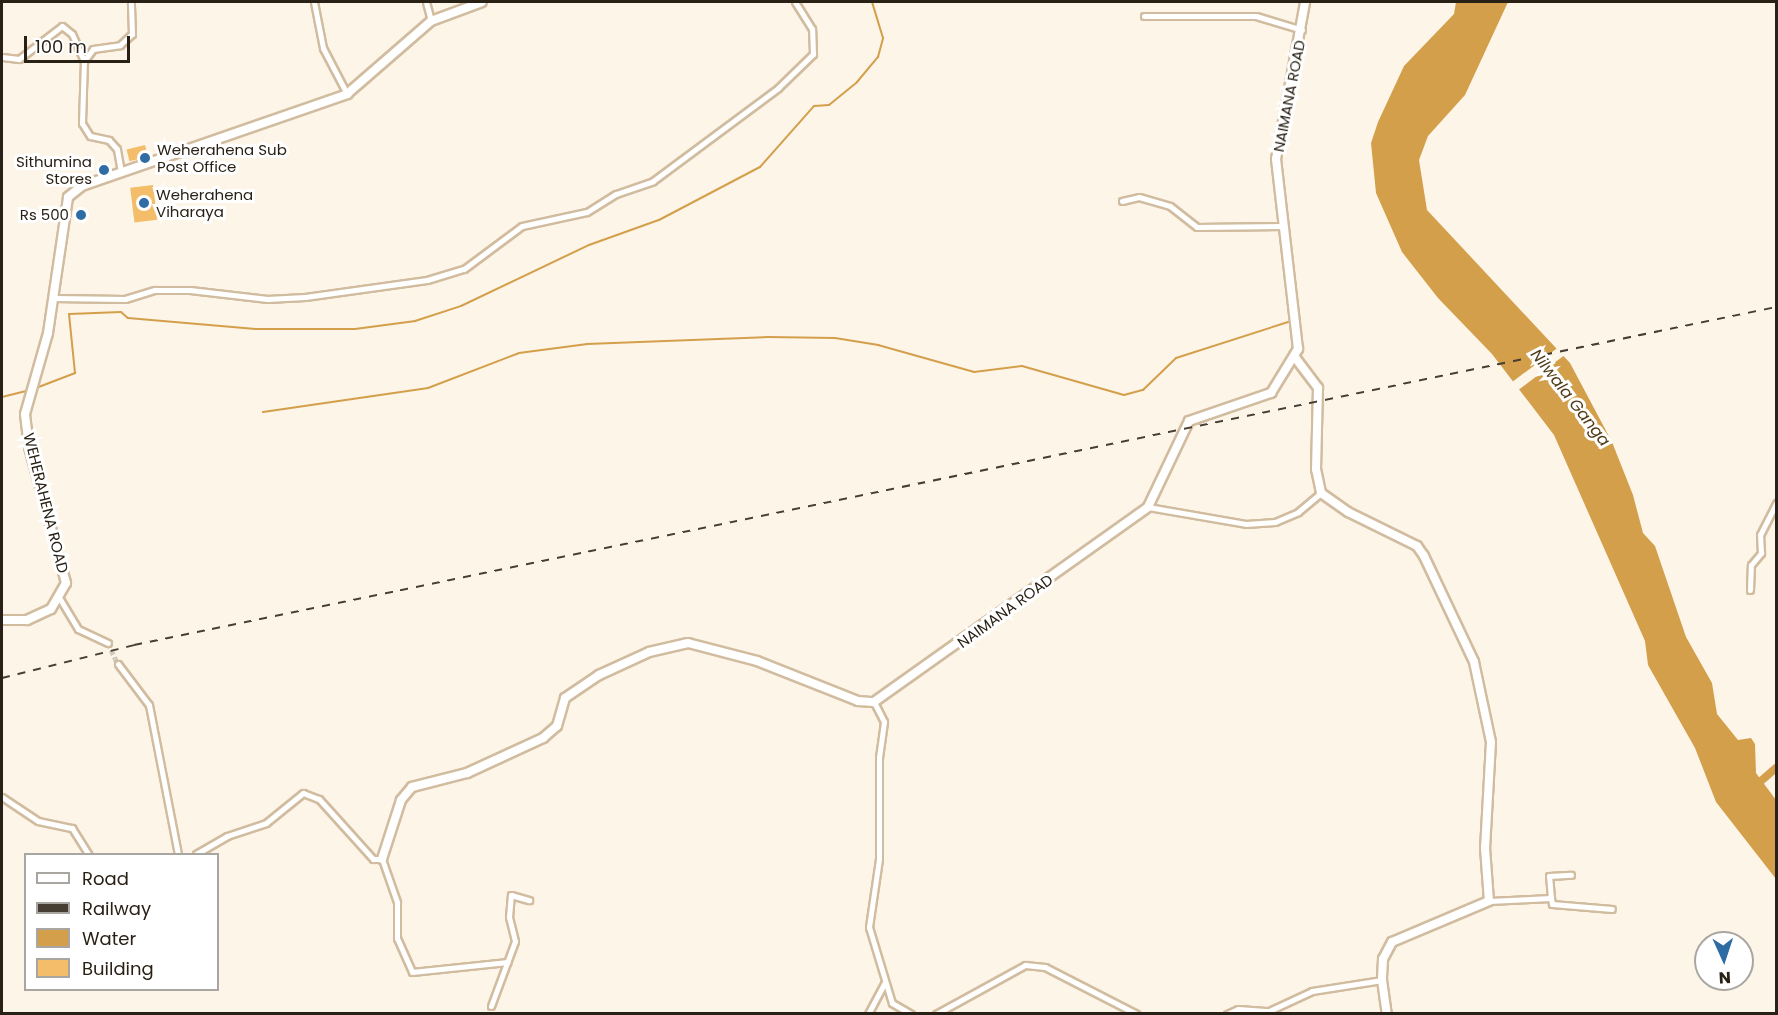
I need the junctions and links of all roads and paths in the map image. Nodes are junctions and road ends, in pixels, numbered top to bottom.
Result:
1 (131, 2) edge
2 (314, 2) edge
3 (426, 2) edge
4 (478, 2) edge
5 (795, 2) edge
6 (1305, 2) edge
7 (1144, 16) dead end
8 (432, 21) junction
9 (1302, 30) junction
10 (2, 57) edge
11 (84, 61) junction
12 (347, 94) junction
13 (121, 172) junction
14 (1122, 201) dead end
15 (1282, 226) junction
16 (53, 298) junction
17 (1294, 356) junction
18 (1321, 493) junction
19 (1776, 503) edge
20 (1148, 507) junction
21 (1750, 590) dead end
22 (60, 599) junction
23 (2, 620) edge
24 (108, 643) tunnel mouth
25 (118, 664) tunnel mouth
26 (874, 702) junction
27 (2, 797) edge
28 (87, 853) edge
29 (178, 853) edge
30 (199, 853) edge
31 (382, 859) junction
32 (1571, 875) dead end
33 (1551, 898) junction
34 (529, 900) dead end
35 (1489, 901) junction
36 (1612, 909) dead end
37 (507, 962) junction
38 (1382, 980) junction
39 (884, 984) junction
40 (490, 1006) dead end
41 (868, 1014) edge
42 (911, 1014) edge
43 (936, 1014) edge
44 (1137, 1014) edge
45 (1227, 1014) edge
46 (1387, 1014) edge

1 - 11 street
2 - 12 street
3 - 8 street
4 - 8 main road, WEHERAHENA ROAD
5 - 16 street
6 - 9 main road, NAIMANA ROAD
7 - 9 street
8 - 12 main road, WEHERAHENA ROAD
9 - 15 main road, NAIMANA ROAD
10 - 11 street
11 - 13 street
12 - 13 main road, WEHERAHENA ROAD
13 - 16 main road, WEHERAHENA ROAD
14 - 15 street
15 - 17 main road, NAIMANA ROAD
16 - 22 main road, WEHERAHENA ROAD
17 - 18 main road
17 - 20 main road, NAIMANA ROAD
18 - 20 street
18 - 35 main road
19 - 21 street
20 - 26 main road, NAIMANA ROAD
22 - 23 main road
22 - 24 street
25 - 29 street
26 - 31 main road
26 - 39 street
27 - 28 street
30 - 31 street
31 - 37 street
32 - 33 street
33 - 35 street
33 - 36 street
34 - 37 street
35 - 38 main road
37 - 40 street
38 - 45 street
38 - 46 main road
39 - 41 street
39 - 42 street
43 - 44 street

